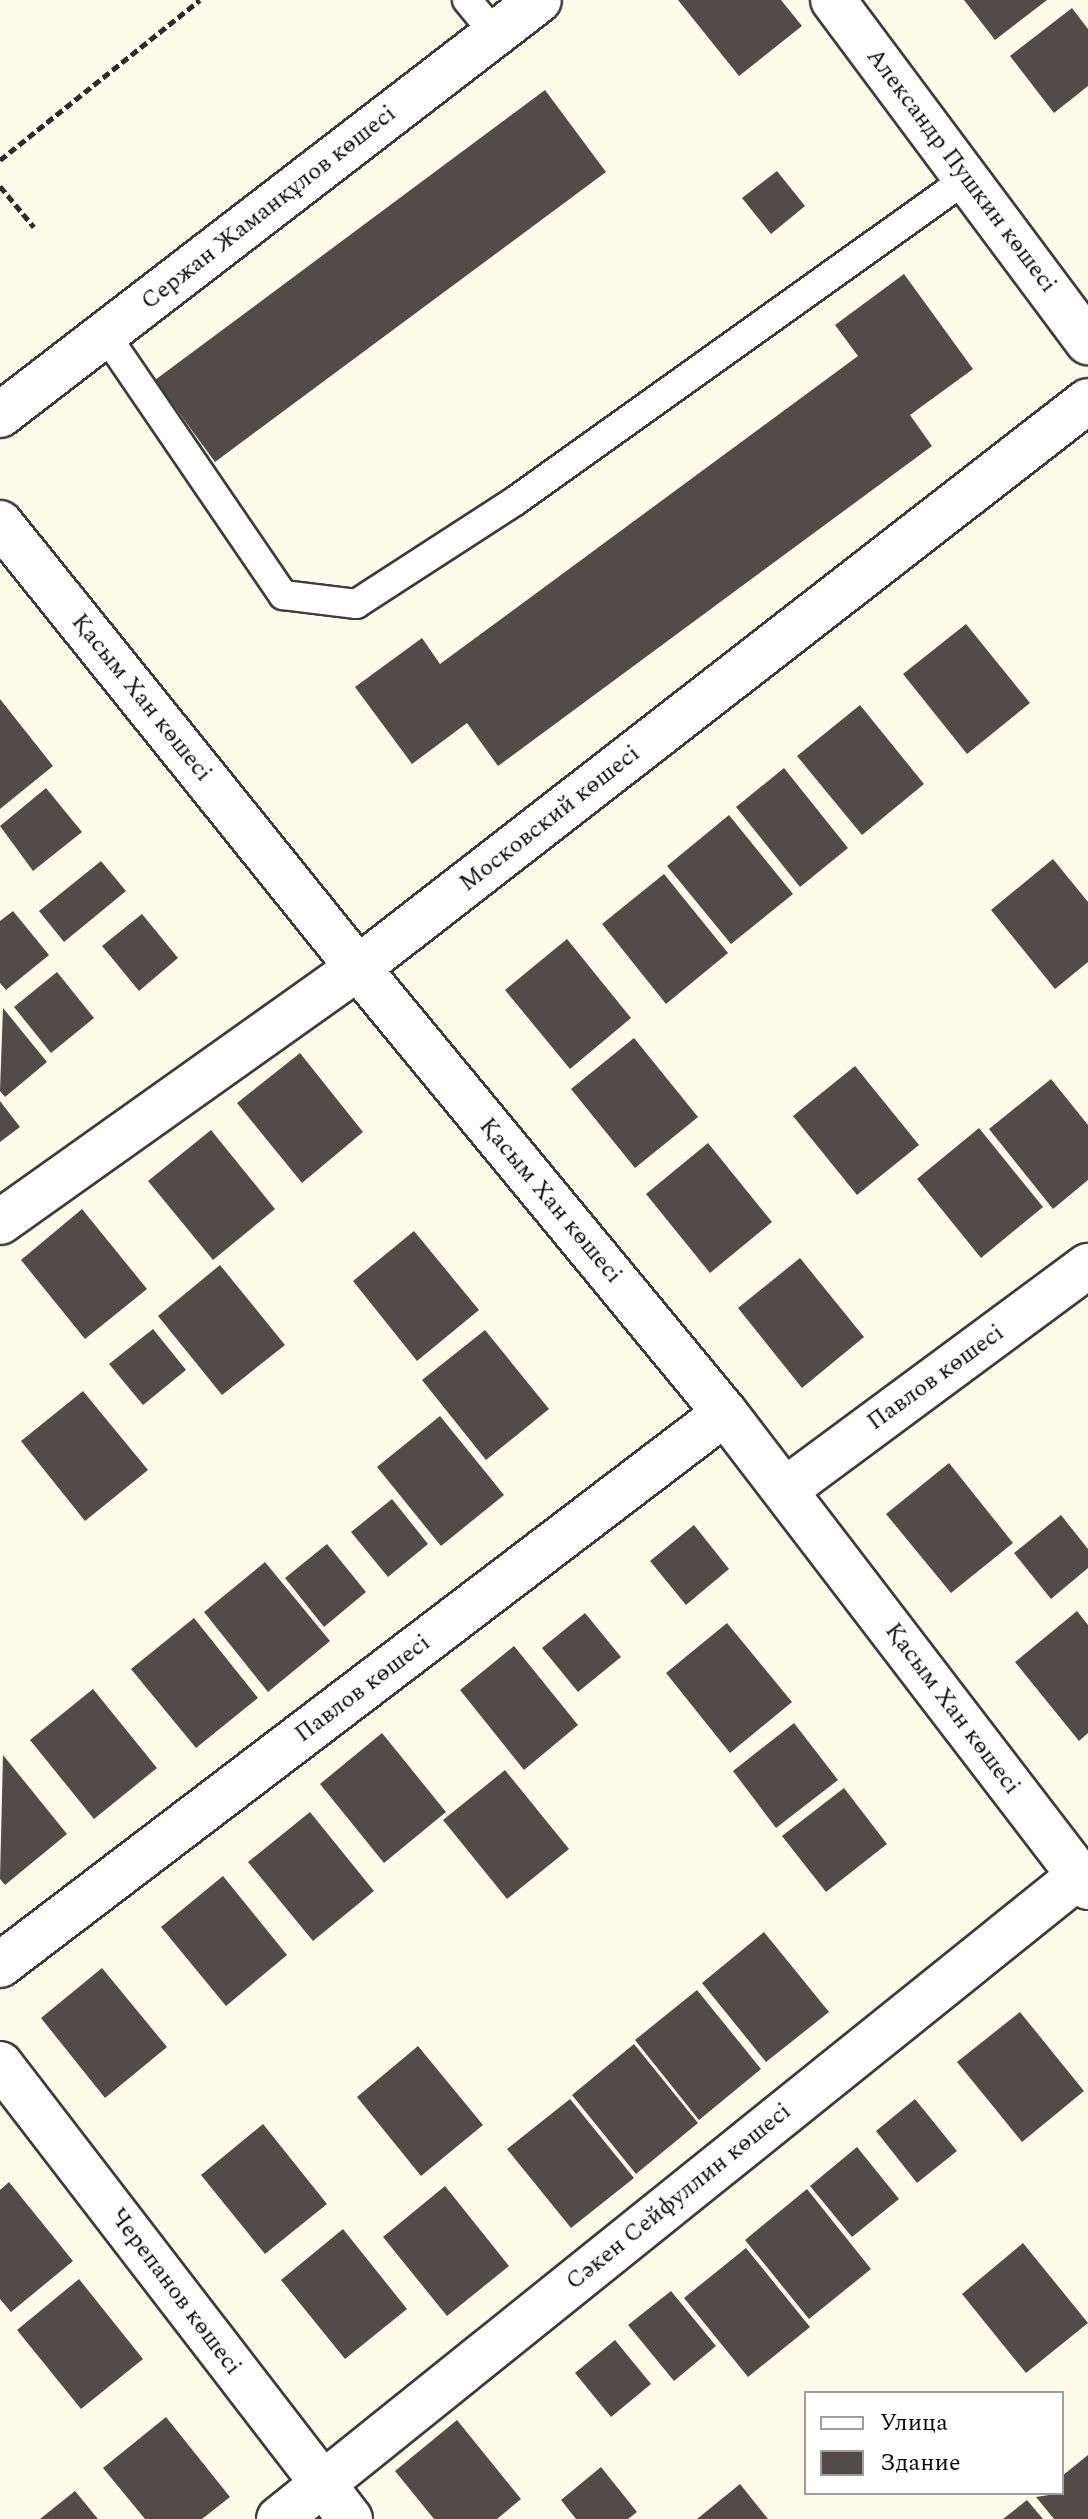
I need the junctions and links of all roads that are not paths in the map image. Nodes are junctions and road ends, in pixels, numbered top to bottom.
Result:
1 (467, 0) edge
2 (539, 0) edge
3 (833, 0) edge
4 (495, 34) junction
5 (966, 179) junction
6 (105, 334) junction
7 (1088, 342) edge
8 (1088, 401) edge
9 (0, 415) edge
10 (0, 523) edge
11 (358, 968) junction
12 (0, 1222) edge
13 (1088, 1266) edge
14 (725, 1413) junction
15 (785, 1490) junction
16 (1084, 1882) edge
17 (0, 1965) edge
18 (0, 2064) edge
19 (322, 2483) junction
20 (279, 2519) edge
21 (350, 2519) edge

1 - 4 lane
2 - 4 street, Сержан Жаманқұлов көшесі
3 - 5 street, Александр Пушкин көшесі
4 - 6 street, Сержан Жаманқұлов көшесі
5 - 6 lane
5 - 7 street, Александр Пушкин көшесі
6 - 9 street, Сержан Жаманқұлов көшесі
8 - 11 street, Московский көшесі
10 - 11 street, Қасым Хан көшесі
11 - 12 street, Московский көшесі
11 - 14 street, Қасым Хан көшесі
13 - 15 street, Павлов көшесі
14 - 15 street, Қасым Хан көшесі
14 - 17 street, Павлов көшесі
15 - 16 street, Қасым Хан көшесі
16 - 19 street, Сәкен Сейфуллин көшесі
18 - 19 street, Черепанов көшесі
19 - 20 street, Сәкен Сейфуллин көшесі
19 - 21 street, Черепанов көшесі

